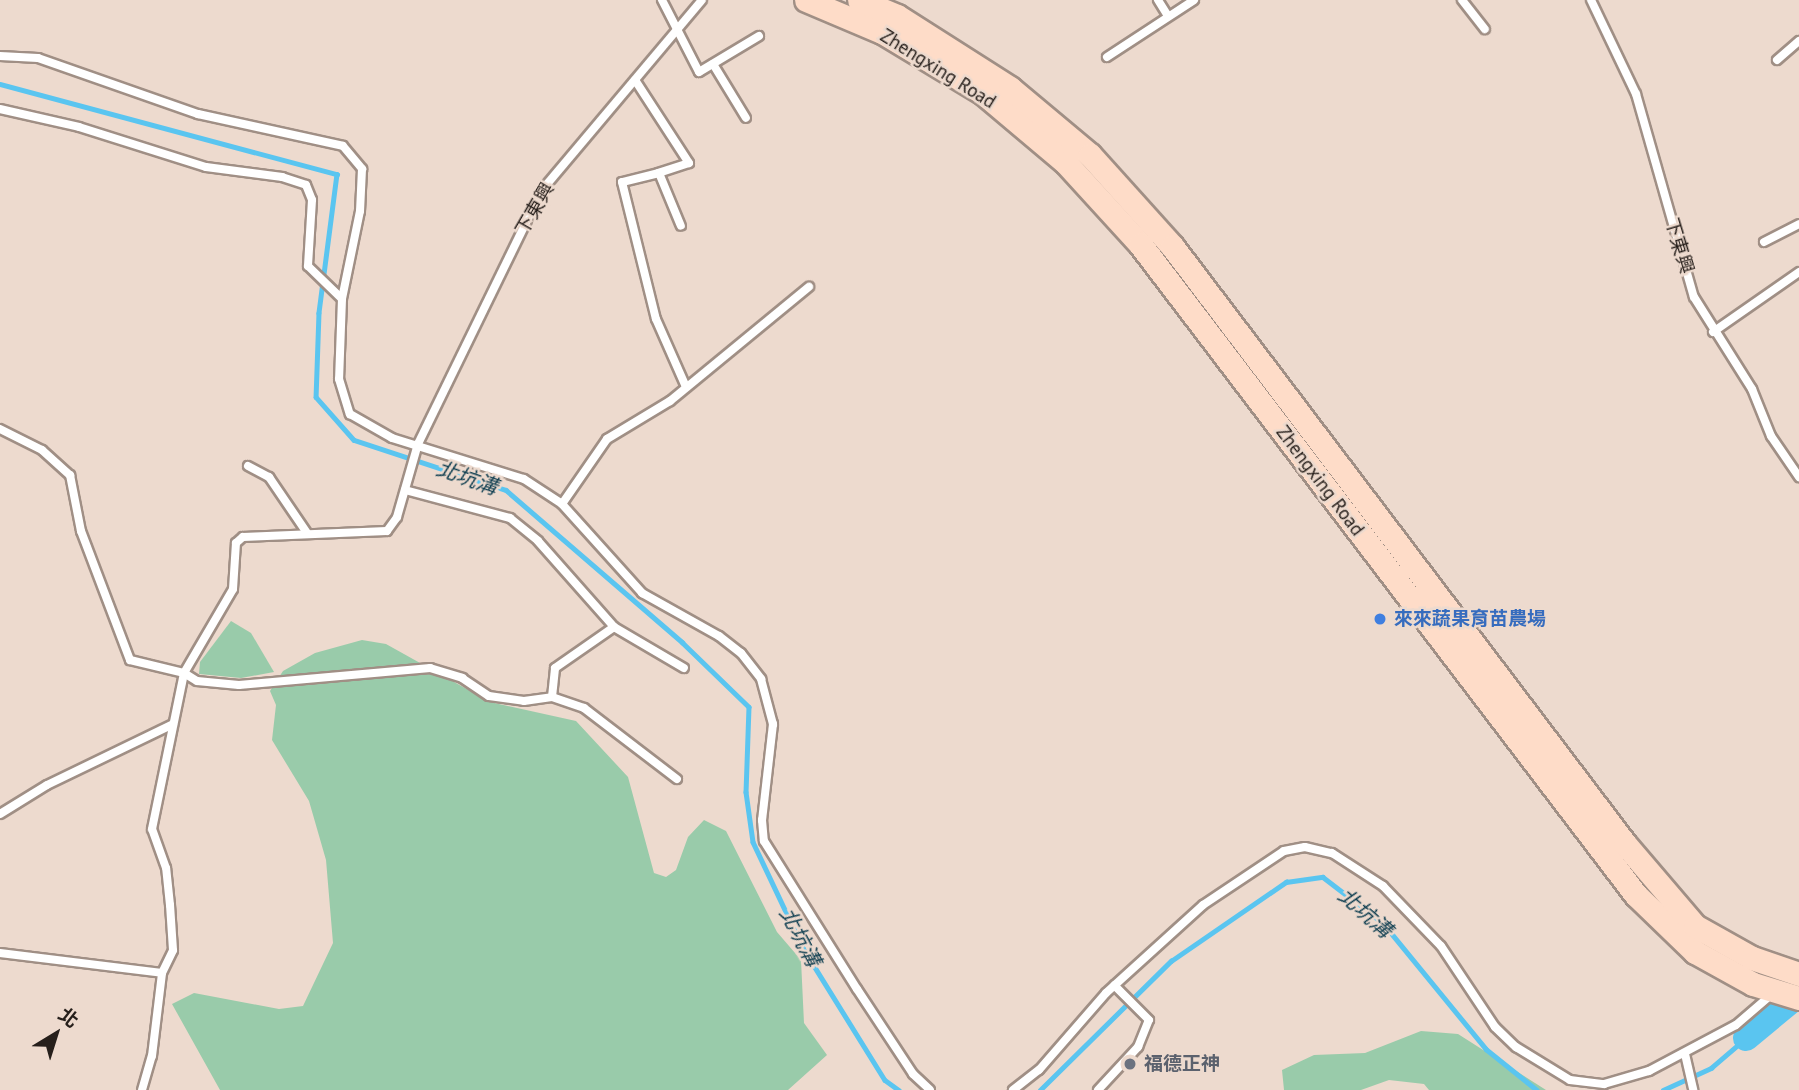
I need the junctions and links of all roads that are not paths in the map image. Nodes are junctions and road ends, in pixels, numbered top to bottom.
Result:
1 (662, 0) edge
2 (702, 0) edge
3 (806, 0) edge
4 (859, 0) edge
5 (1158, 0) edge
6 (1194, 0) edge
7 (1462, 0) edge
8 (1591, 0) edge
9 (1168, 16) junction
10 (1485, 29) dead end
11 (678, 30) junction
12 (759, 36) dead end
13 (1799, 41) edge
14 (0, 56) edge
15 (1107, 57) dead end
16 (1777, 60) dead end
17 (713, 64) junction
18 (635, 80) junction
19 (0, 110) edge
20 (746, 118) dead end
21 (659, 173) junction
22 (1799, 224) edge
23 (681, 226) dead end
24 (1764, 242) dead end
25 (1799, 272) edge
26 (809, 287) dead end
27 (342, 299) junction
28 (1713, 332) junction
29 (686, 387) junction
30 (0, 429) edge
31 (418, 446) junction
32 (248, 466) dead end
33 (1799, 477) edge
34 (405, 490) junction
35 (562, 504) junction
36 (307, 534) junction
37 (614, 627) junction
38 (684, 668) dead end
39 (184, 673) junction
40 (552, 697) junction
41 (173, 724) junction
42 (677, 779) dead end
43 (0, 814) edge
44 (0, 953) edge
45 (162, 973) junction
46 (1792, 984) edge
47 (1115, 986) junction
48 (1685, 1054) junction
49 (142, 1090) edge
50 (930, 1090) edge
51 (1013, 1090) edge
52 (1098, 1090) edge
53 (1693, 1090) edge

1 - 11 lane
2 - 11 lane, 下東興
3 - 46 main road, Zhengxing Road
4 - 46 main road, Zhengxing Road
5 - 9 lane
6 - 9 lane
7 - 10 lane
8 - 28 lane, 下東興
9 - 15 lane
11 - 17 lane
11 - 18 lane, 下東興
12 - 17 lane
13 - 16 lane
14 - 27 lane
17 - 20 lane
18 - 21 lane
18 - 31 lane, 下東興
19 - 27 lane
21 - 23 lane
21 - 29 lane
22 - 24 lane
25 - 28 lane
26 - 29 lane
27 - 31 lane
28 - 33 lane, 下東興
29 - 35 lane
30 - 39 lane
31 - 34 lane, 下東興
31 - 35 lane
32 - 36 lane
34 - 36 lane, 下東興
34 - 37 lane
35 - 50 lane
36 - 39 lane
37 - 38 lane
37 - 40 lane
39 - 40 lane
39 - 41 lane
40 - 42 lane
41 - 43 lane
41 - 45 lane
44 - 45 lane
45 - 49 lane
46 - 48 lane
47 - 48 lane
47 - 51 lane
47 - 52 lane
48 - 53 lane

